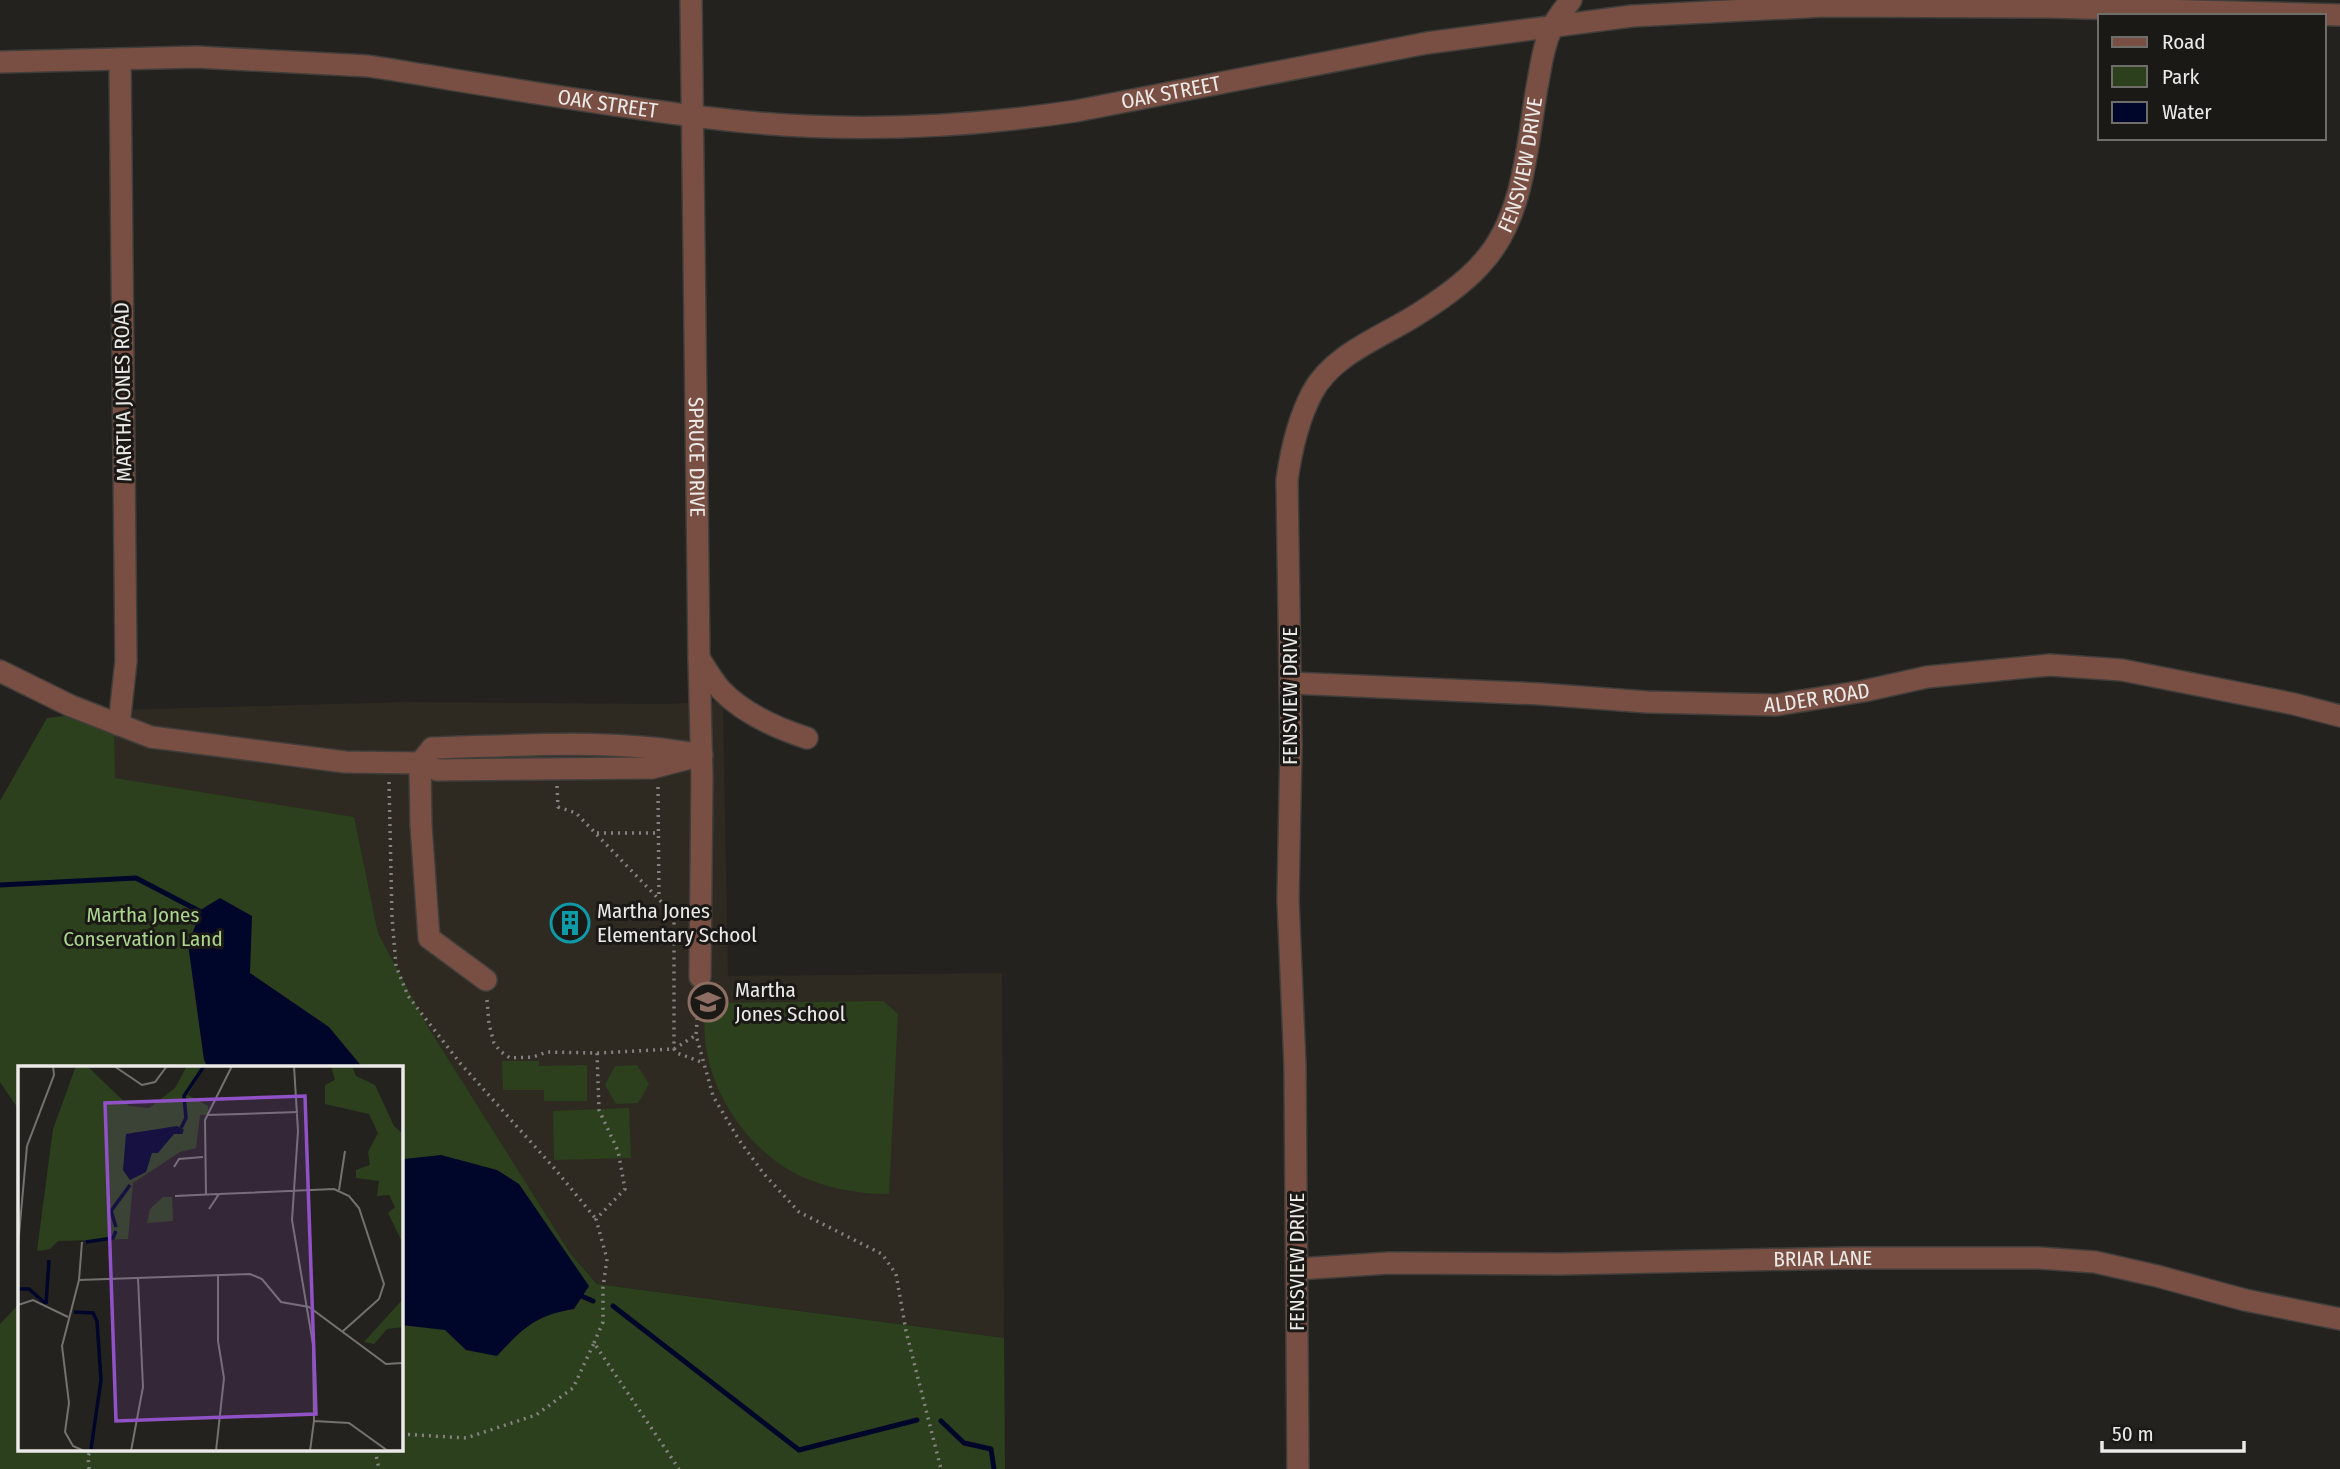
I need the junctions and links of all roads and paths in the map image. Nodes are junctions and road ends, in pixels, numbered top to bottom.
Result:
1 (691, 0) edge
2 (1571, 0) edge
3 (2304, 14) edge
4 (1553, 26) junction
5 (120, 60) junction
6 (0, 62) edge
7 (692, 116) junction
8 (699, 658) junction
9 (0, 671) edge
10 (1290, 683) junction
11 (2340, 716) edge
12 (120, 725) junction
13 (807, 738) dead end
14 (702, 755) junction
15 (388, 763) junction
16 (420, 763) junction
17 (556, 768) junction
18 (658, 777) dead end
19 (595, 833) junction
20 (657, 833) junction
21 (659, 899) junction
22 (700, 977) joint
23 (486, 980) joint
24 (696, 1035) junction
25 (674, 1049) junction
26 (597, 1053) junction
27 (704, 1063) junction
28 (596, 1220) junction
29 (1297, 1269) junction
30 (2340, 1320) edge
31 (594, 1343) junction
32 (402, 1434) edge
33 (90, 1452) edge
34 (89, 1469) edge
35 (680, 1469) edge
36 (941, 1469) edge
37 (1298, 1469) edge

1 - 7 street, SPRUCE DRIVE
2 - 4 street, FENSVIEW DRIVE
3 - 4 street, OAK STREET
4 - 7 street, OAK STREET
4 - 10 street, FENSVIEW DRIVE
5 - 6 street, OAK STREET
5 - 7 street, OAK STREET
5 - 12 street, MARTHA JONES ROAD
7 - 8 street, SPRUCE DRIVE
8 - 13 street
8 - 14 street, SPRUCE DRIVE
9 - 12 street
10 - 11 street, ALDER ROAD
10 - 29 street, FENSVIEW DRIVE
12 - 15 street
14 - 16 street
14 - 17 street
14 - 22 street, SPRUCE DRIVE
15 - 16 street
15 - 28 path
16 - 17 street
16 - 23 street
17 - 19 path
18 - 20 path
19 - 20 path
19 - 21 path
20 - 21 path
21 - 25 path
22 - 24 path
23 - 26 path
24 - 25 path
24 - 27 path
25 - 26 path
25 - 27 path
26 - 28 path
27 - 36 path
28 - 31 path
29 - 30 street, BRIAR LANE
29 - 37 street, FENSVIEW DRIVE
31 - 32 path
31 - 35 path
33 - 34 path

